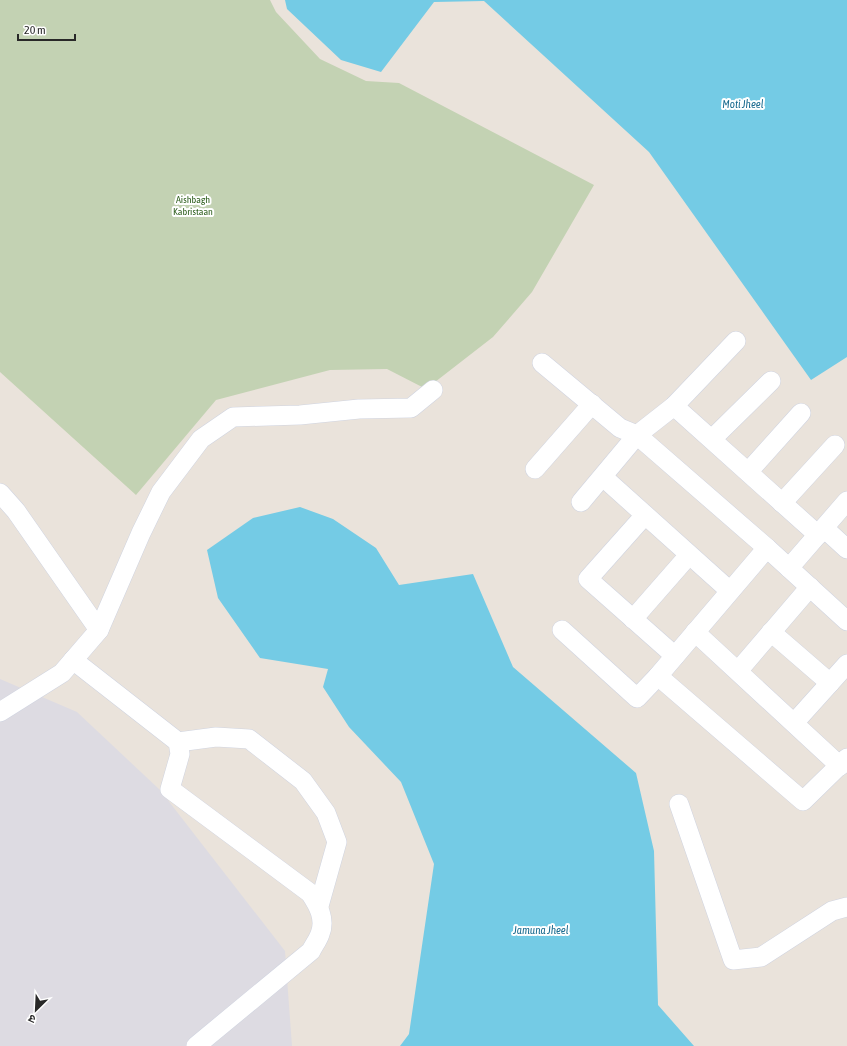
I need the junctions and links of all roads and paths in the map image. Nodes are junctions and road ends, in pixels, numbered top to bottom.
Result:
1 (736, 341) dead end
2 (542, 363) dead end
3 (770, 381) dead end
4 (433, 390) dead end
5 (592, 404) junction
6 (674, 406) junction
7 (801, 413) dead end
8 (637, 434) junction
9 (712, 439) junction
10 (835, 445) dead end
11 (535, 470) dead end
12 (748, 472) junction
13 (603, 477) junction
14 (0, 493) edge
15 (847, 501) edge
16 (581, 502) dead end
17 (782, 503) junction
18 (645, 515) junction
19 (821, 532) junction
20 (767, 548) junction
21 (847, 548) edge
22 (689, 555) junction
23 (789, 568) junction
24 (810, 587) junction
25 (730, 592) junction
26 (633, 619) junction
27 (847, 621) edge
28 (99, 630) junction
29 (562, 630) dead end
30 (696, 632) junction
31 (772, 632) junction
32 (675, 656) junction
33 (73, 660) junction
34 (847, 664) edge
35 (738, 671) junction
36 (658, 676) junction
37 (830, 684) junction
38 (0, 712) edge
39 (794, 723) junction
40 (178, 742) junction
41 (844, 762) edge
42 (679, 804) dead end
43 (319, 906) junction
44 (847, 907) edge
45 (196, 1046) edge

1 - 6 street
2 - 5 street
3 - 9 street
4 - 28 street
5 - 8 street
5 - 11 street
6 - 8 street
6 - 9 street
7 - 12 street
8 - 13 street
8 - 20 street
9 - 12 street
10 - 17 street
12 - 17 street
13 - 16 street
13 - 18 street
14 - 28 street
15 - 19 street
17 - 19 street
18 - 22 street
18 - 26 street
19 - 21 street
19 - 23 street
20 - 23 street
20 - 25 street
22 - 25 street
22 - 26 street
23 - 24 street
24 - 27 street
24 - 31 street
25 - 30 street
26 - 32 street
28 - 33 street
29 - 36 street
30 - 32 street
30 - 35 street
31 - 35 street
31 - 37 street
32 - 36 street
33 - 38 street
33 - 40 street
34 - 37 street
35 - 39 street
36 - 41 street
37 - 39 street
39 - 41 street
40 - 43 street
40 - 43 street
42 - 44 street
43 - 45 street

